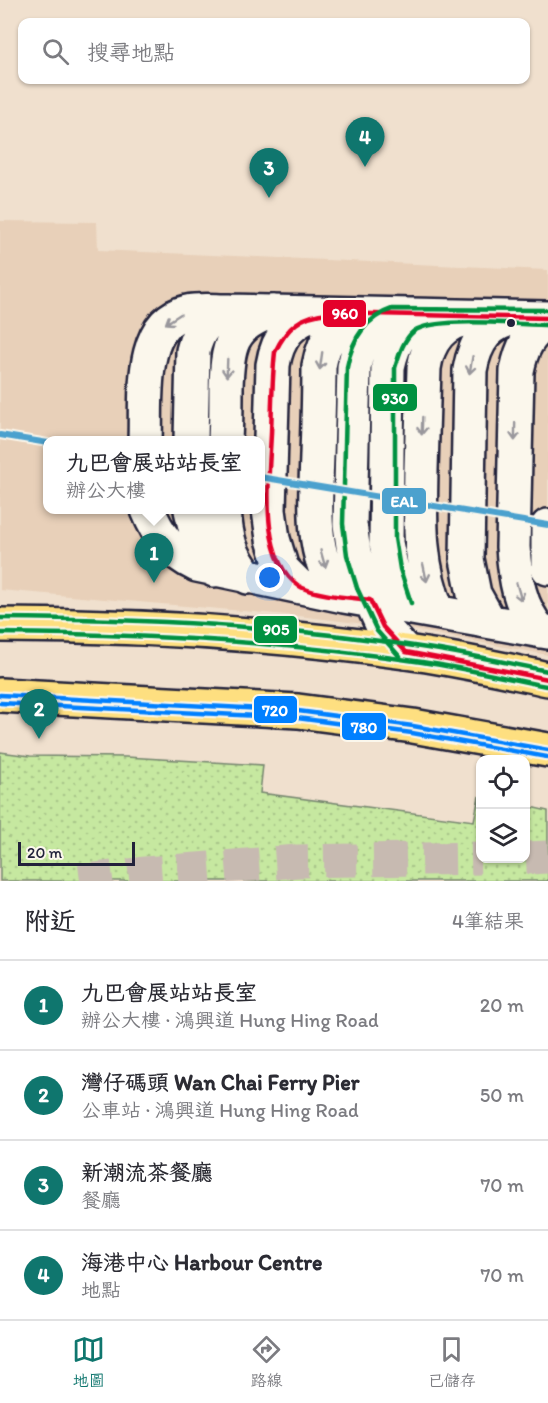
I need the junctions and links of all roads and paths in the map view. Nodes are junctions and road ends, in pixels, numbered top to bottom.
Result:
1 (229, 311) junction
2 (272, 312) junction
3 (328, 313) junction
4 (374, 314) junction
5 (409, 315) junction
6 (444, 316) junction
7 (479, 317) junction
8 (540, 320) edge
9 (145, 436) edge
10 (191, 436) edge
11 (225, 436) edge
12 (150, 514) edge
13 (191, 514) edge
14 (224, 514) edge
15 (548, 526) edge
16 (548, 568) edge
17 (214, 570) junction
18 (248, 577) junction
19 (300, 587) junction
20 (357, 598) junction
21 (404, 606) junction
22 (438, 612) junction
23 (489, 621) junction
24 (0, 625) edge
25 (544, 631) edge
26 (406, 652) junction
27 (548, 679) edge
28 (0, 695) edge
29 (548, 750) edge

1 - 2 lane
1 -> 9 lane
1 - 10 lane
2 - 3 lane
2 -> 11 lane
3 - 4 lane
3 - 19 lane
4 - 5 lane
4 -> 20 lane
5 - 6 lane
5 - 20 lane
6 - 7 lane
6 - 21 lane
7 - 8 lane
7 -> 22 lane
8 -> 23 lane
8 -> 25 lane
12 - 17 lane
13 - 17 lane
14 - 18 lane
15 - 16 lane
17 - 18 lane
18 - 19 lane
19 - 20 lane
20 - 21 lane
20 - 26 lane
21 - 22 lane
22 - 23 lane
23 - 25 lane
24 - 26 main road
26 - 27 main road
28 - 29 main road

